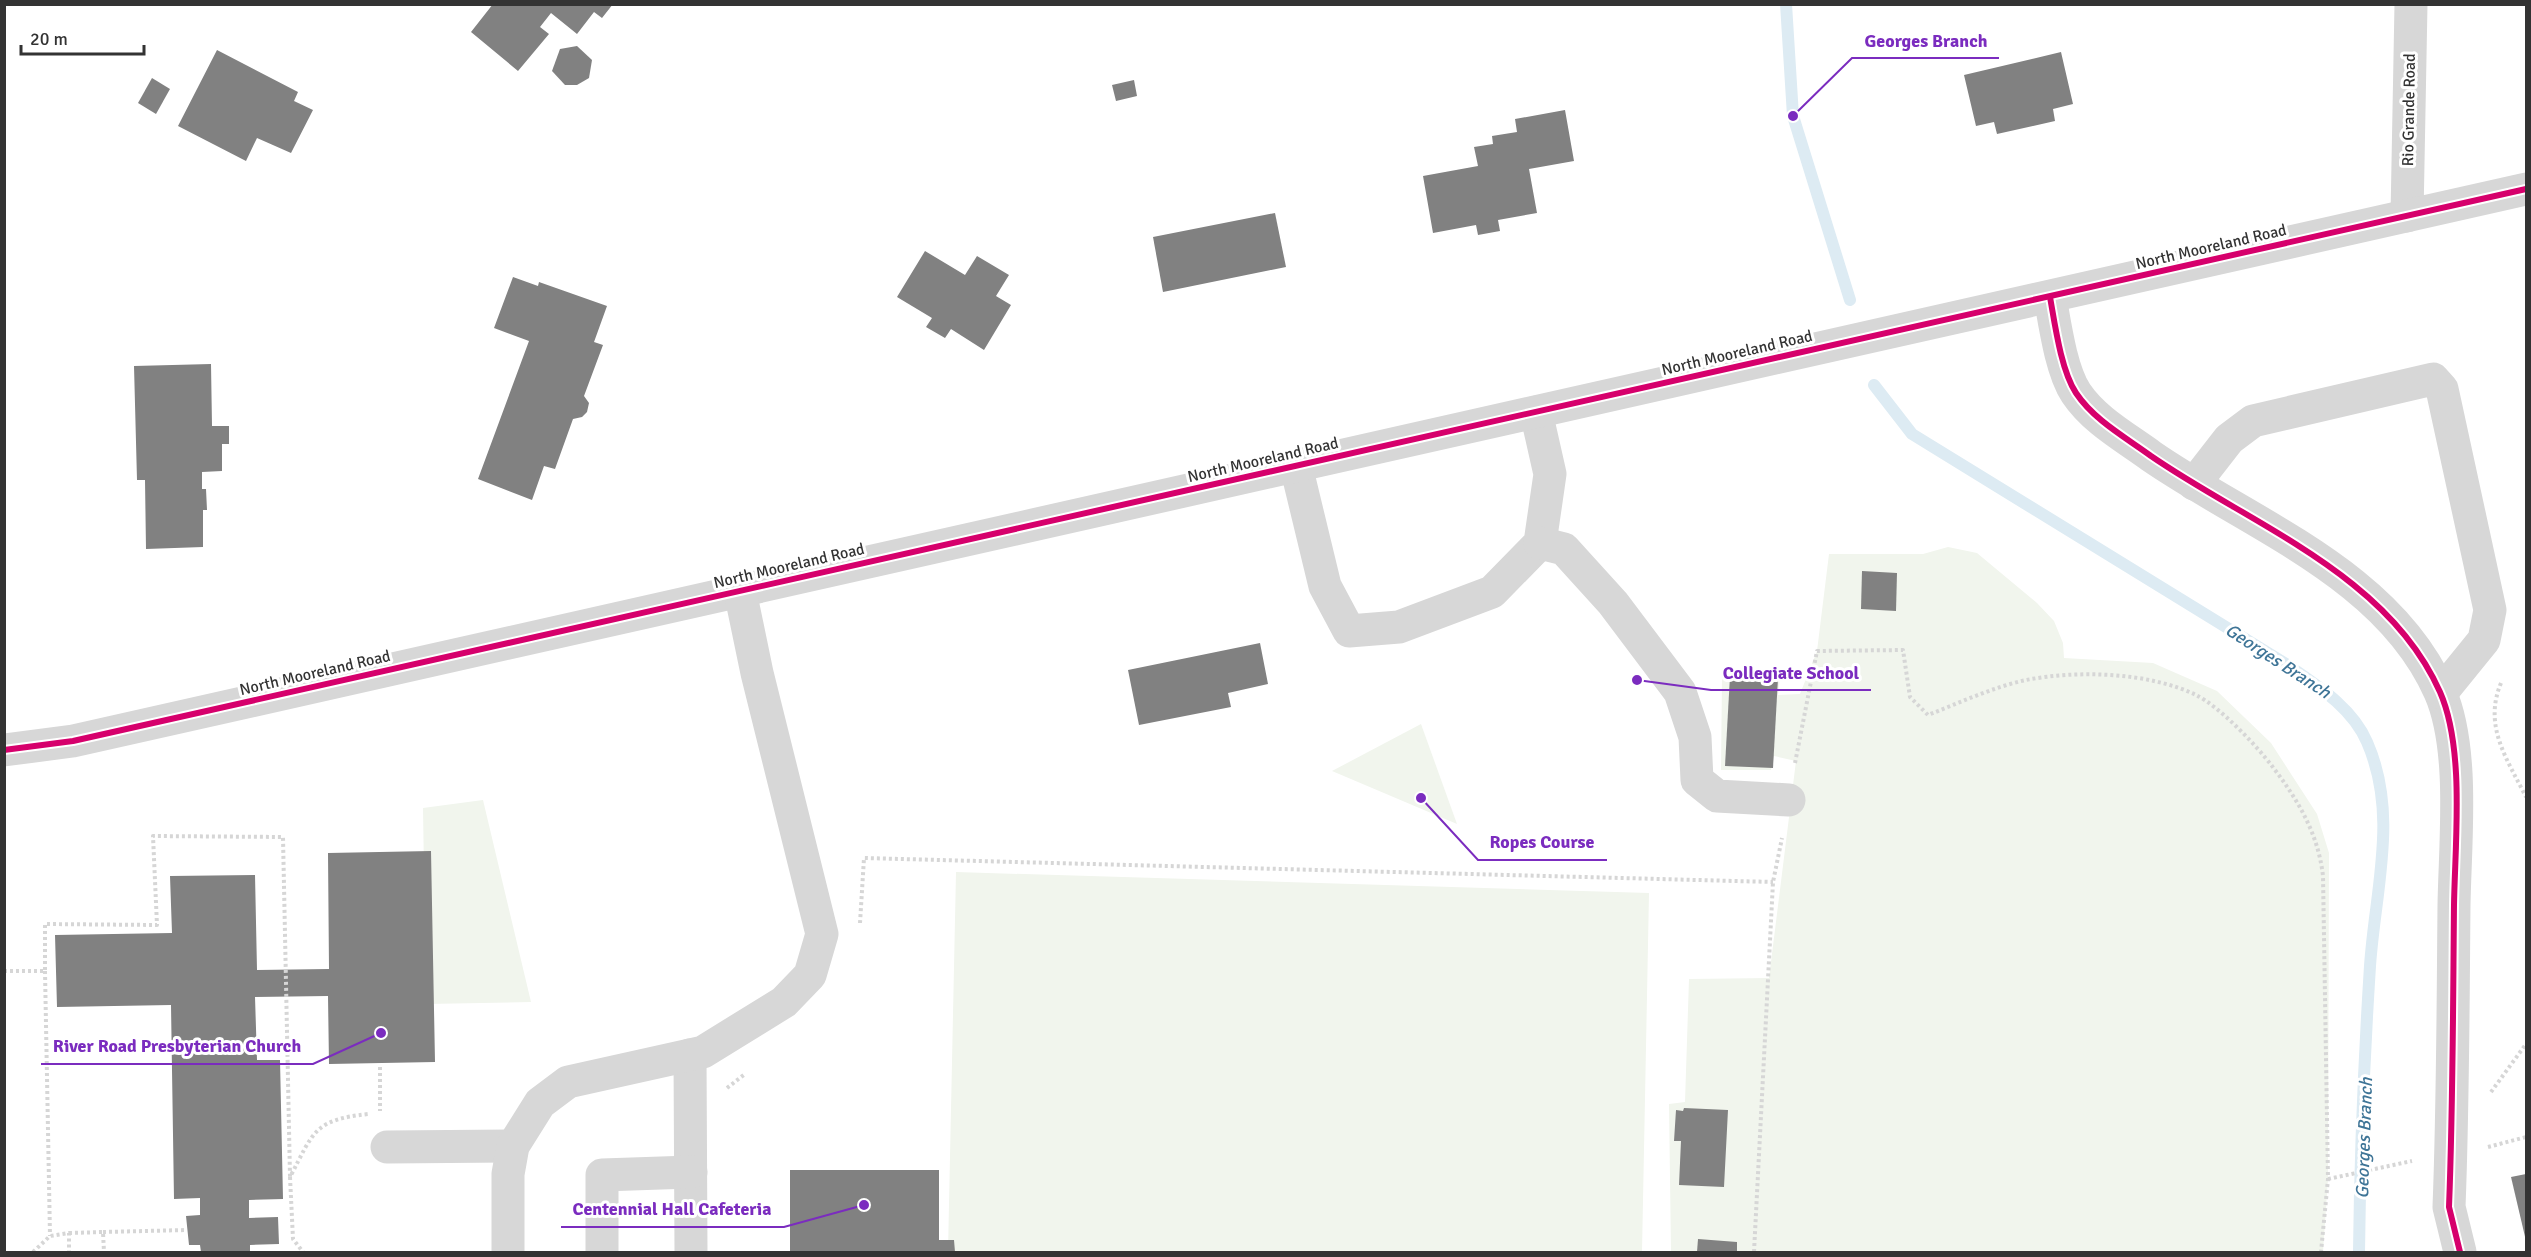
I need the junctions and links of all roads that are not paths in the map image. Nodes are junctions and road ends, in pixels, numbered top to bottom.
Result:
1 (2411, 4) edge
2 (2526, 189) edge
3 (2407, 216) junction
4 (2050, 297) junction
5 (1536, 412) junction
6 (1296, 466) junction
7 (2194, 484) junction
8 (1540, 543) junction
9 (740, 591) junction
10 (2441, 693) junction
11 (4, 750) edge
12 (1789, 800) road end
13 (690, 1055) junction
14 (513, 1146) junction
15 (387, 1147) dead end
16 (691, 1172) junction
17 (508, 1252) edge
18 (602, 1252) edge
19 (692, 1252) edge
20 (2460, 1252) edge

1 - 3 street, Rio Grande Road
2 - 3 street, North Mooreland Road
3 - 4 street, North Mooreland Road
4 - 5 street, North Mooreland Road
4 - 7 street
5 - 6 street, North Mooreland Road
5 - 8 street
6 - 8 street
6 - 9 street, North Mooreland Road
7 - 10 street
7 - 10 street
8 - 12 street
9 - 11 street, North Mooreland Road
9 - 13 street
10 - 20 street
13 - 14 street
13 - 16 street
14 - 15 street
14 - 17 street
16 - 18 street
16 - 19 street

